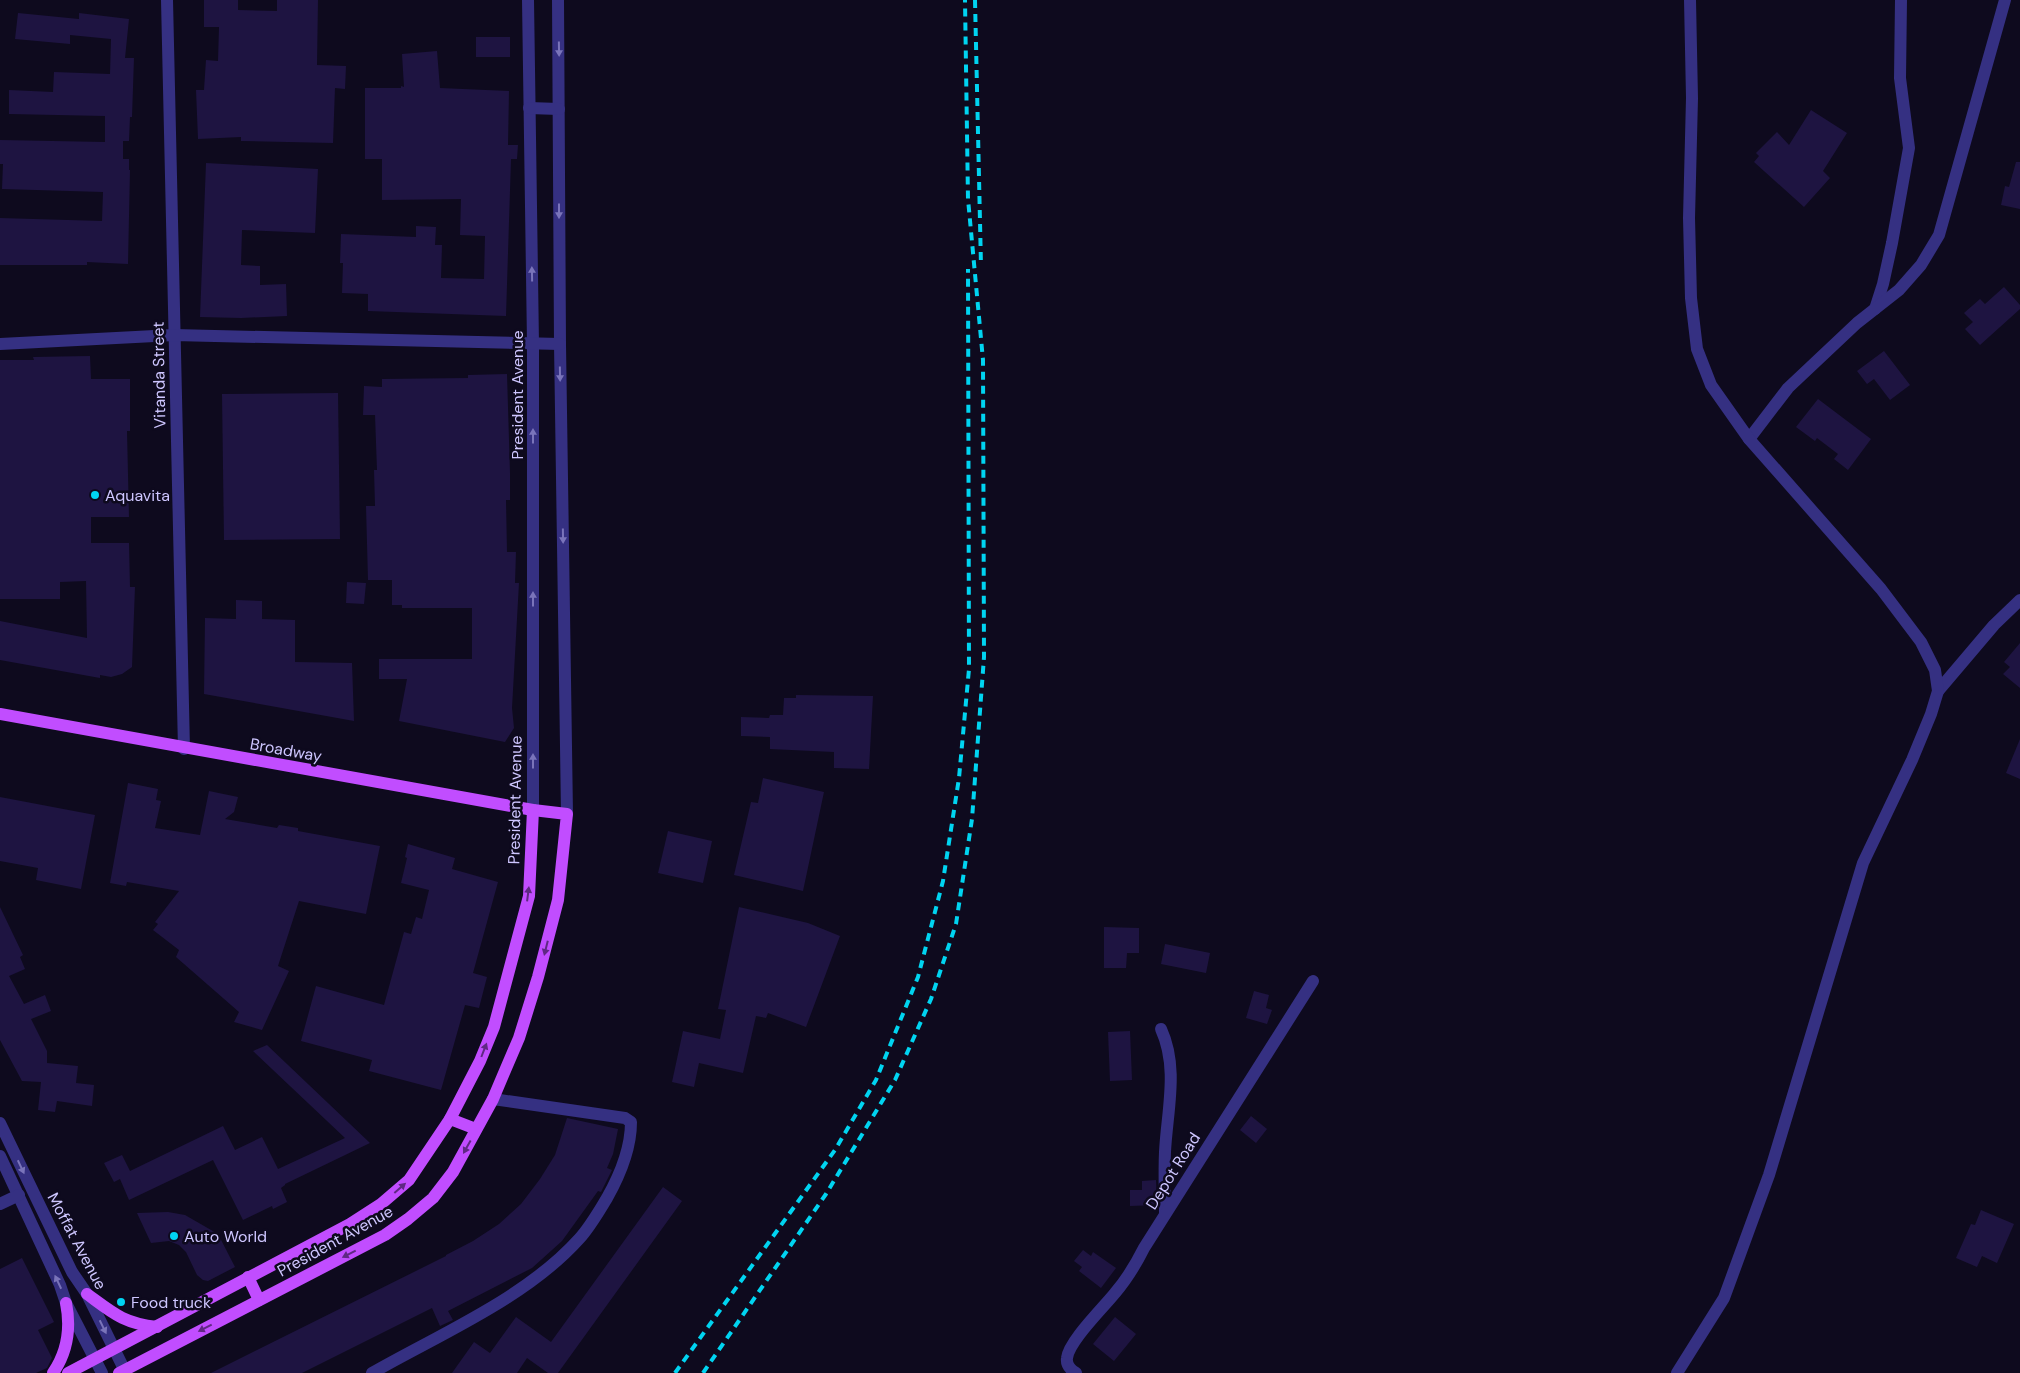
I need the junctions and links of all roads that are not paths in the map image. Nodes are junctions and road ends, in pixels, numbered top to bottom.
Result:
1 (167, 0) edge
2 (528, 0) edge
3 (558, 0) edge
4 (1690, 0) edge
5 (1901, 0) edge
6 (2005, 0) edge
7 (529, 108) junction
8 (559, 109) junction
9 (1874, 309) junction
10 (174, 336) junction
11 (0, 344) edge
12 (533, 344) junction
13 (560, 344) junction
14 (1749, 439) junction
15 (2020, 600) edge
16 (1938, 691) junction
17 (0, 714) edge
18 (184, 749) junction
19 (532, 810) junction
20 (567, 814) junction
21 (1313, 981) dead end
22 (1161, 1029) dead end
23 (493, 1099) junction
24 (450, 1119) junction
25 (0, 1123) edge
26 (476, 1129) junction
27 (0, 1156) edge
28 (19, 1195) junction
29 (0, 1204) edge
30 (1165, 1214) junction
31 (248, 1277) junction
32 (87, 1294) junction
33 (259, 1300) junction
34 (66, 1303) junction
35 (157, 1327) junction
36 (114, 1348) junction
37 (94, 1360) junction
38 (123, 1372) edge
39 (53, 1373) edge
40 (68, 1373) edge
41 (102, 1373) edge
42 (372, 1373) edge
43 (1076, 1373) edge
44 (1677, 1373) edge

1 - 10 street, Vitanda Street
2 - 7 street, President Avenue
3 -> 8 street, President Avenue
4 - 14 street
5 - 9 street
6 - 9 street
7 - 8 street
12 -> 7 street, President Avenue
8 -> 13 street, President Avenue
9 - 14 street
10 - 11 street
10 - 12 street
10 - 18 street, Vitanda Street
12 - 13 street
19 -> 12 street, President Avenue
13 -> 20 street, President Avenue
14 - 16 street
15 - 16 street
16 - 44 street
17 - 18 main road, Broadway
18 - 19 main road, Broadway
19 - 20 main road, Broadway
24 -> 19 main road, President Avenue
20 -> 23 main road, President Avenue
21 - 30 street, Depot Road
22 - 30 street
23 - 26 main road, President Avenue
23 - 42 street
24 - 26 main road
31 -> 24 main road, President Avenue
25 -> 32 street, Moffat Avenue
26 -> 33 main road, President Avenue
27 - 28 street, Moffat Avenue
28 - 29 street
34 -> 28 street, Moffat Avenue
30 - 43 street, Depot Road
31 - 33 main road
31 - 35 main road, President Avenue
32 - 35 main road
32 -> 36 street, Moffat Avenue
33 -> 38 main road, President Avenue
34 - 37 street, Moffat Avenue
34 - 39 main road
35 - 36 main road, President Avenue
36 - 37 main road, President Avenue
36 - 38 street, Moffat Avenue
37 - 40 main road, President Avenue
37 - 41 street, Moffat Avenue

